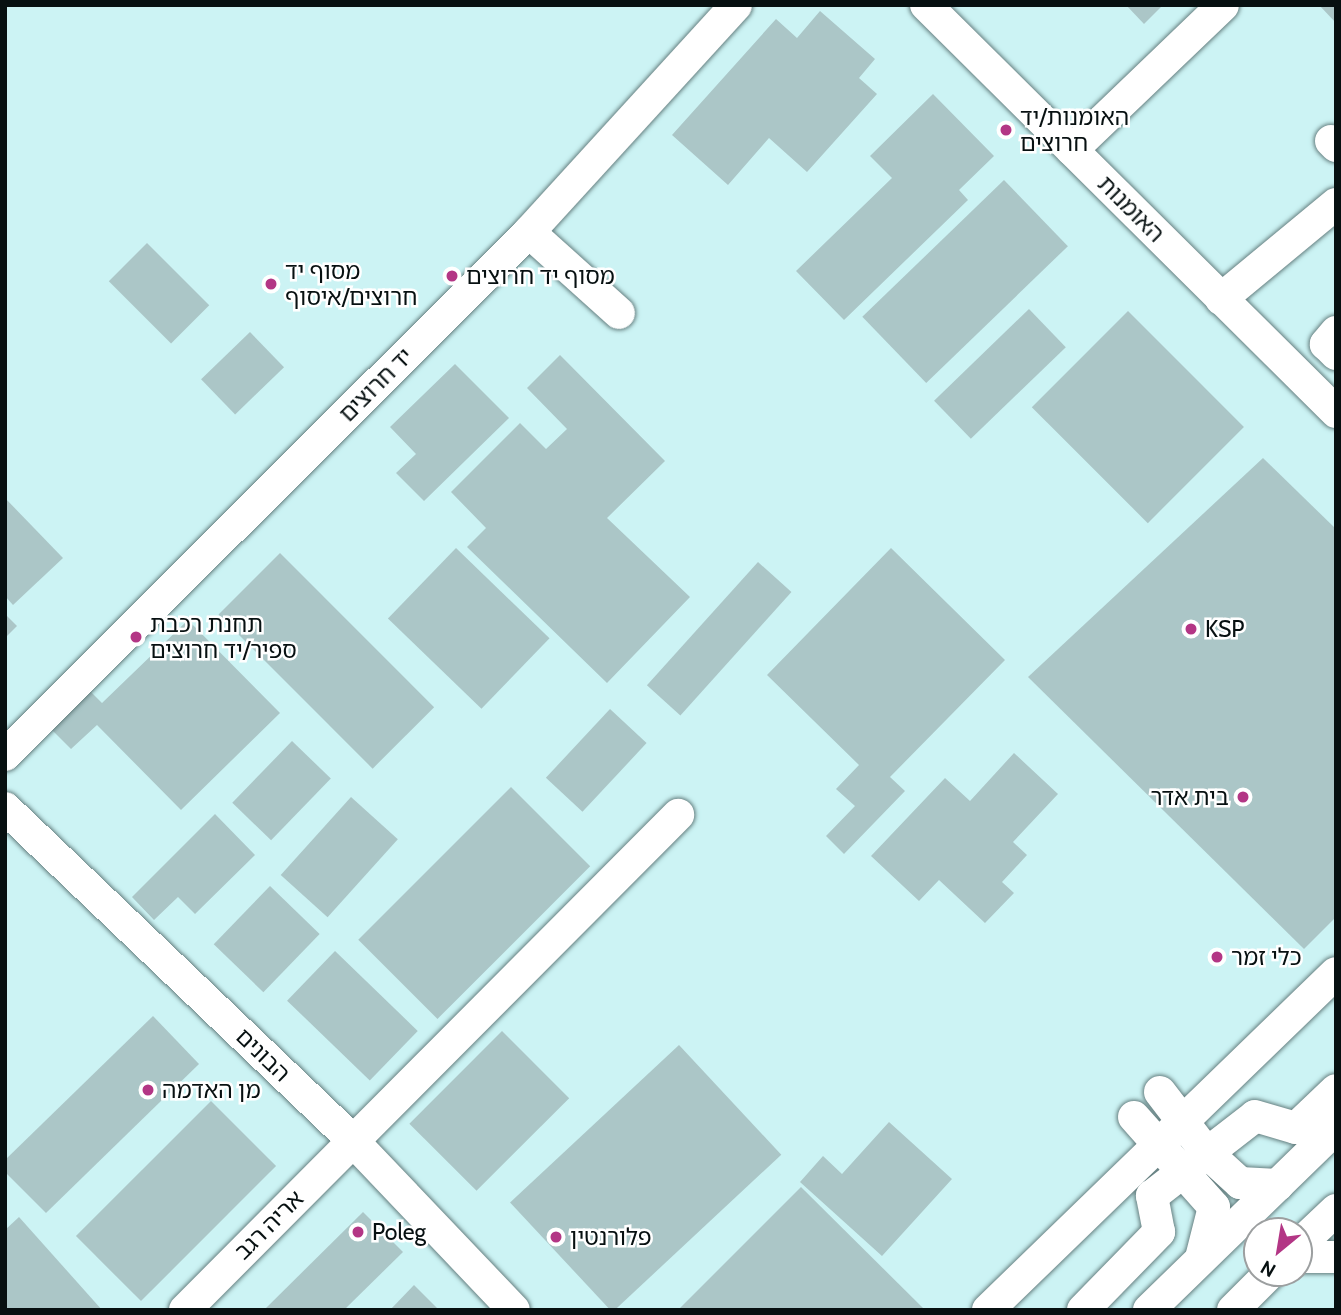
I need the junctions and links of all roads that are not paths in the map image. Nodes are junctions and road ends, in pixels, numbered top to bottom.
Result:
1 (736, 5) edge
2 (926, 5) edge
3 (1223, 5) edge
4 (1072, 150) junction
5 (1336, 184) edge
6 (1336, 197) edge
7 (1336, 204) edge
8 (1336, 223) edge
9 (529, 232) junction
10 (1227, 304) junction
11 (619, 313) dead end
12 (1336, 332) edge
13 (1336, 354) edge
14 (1336, 412) edge
15 (5, 755) edge
16 (5, 808) edge
17 (678, 815) dead end
18 (1336, 973) edge
19 (1336, 1090) edge
20 (1160, 1093) dead end
21 (1134, 1117) dead end
22 (1181, 1120) junction
23 (1336, 1128) edge
24 (353, 1141) junction
25 (1156, 1142) junction
26 (1206, 1152) junction
27 (1182, 1174) junction
28 (1278, 1185) junction
29 (1336, 1210) edge
30 (1313, 1232) edge
31 (1313, 1257) edge
32 (1336, 1257) edge
33 (1200, 1260) junction
34 (1256, 1287) edge
35 (185, 1310) edge
36 (514, 1310) edge
37 (988, 1310) edge
38 (1083, 1310) edge
39 (1149, 1310) edge
40 (1233, 1310) edge

1 - 9 street, יד חרוצים
2 - 4 street, האומנות
3 - 4 street
4 - 10 street, האומנות
5 - 6 street
7 - 10 street
8 - 10 street
9 - 11 street
9 - 15 street, יד חרוצים
10 - 14 street, האומנות
12 - 13 street
16 - 24 street, הבונים
17 - 24 street, אריה רגב
18 - 22 street
19 - 26 street
20 - 22 street
21 - 25 street
22 - 25 street
22 - 26 street
23 - 28 street
24 - 35 street, אריה רגב
24 - 36 street, הבונים
25 - 27 street
25 - 37 street
26 - 27 street
26 - 28 street
27 - 33 street
27 - 38 street
28 - 33 street
29 - 30 street
31 - 32 street
33 - 39 street
34 - 40 street

